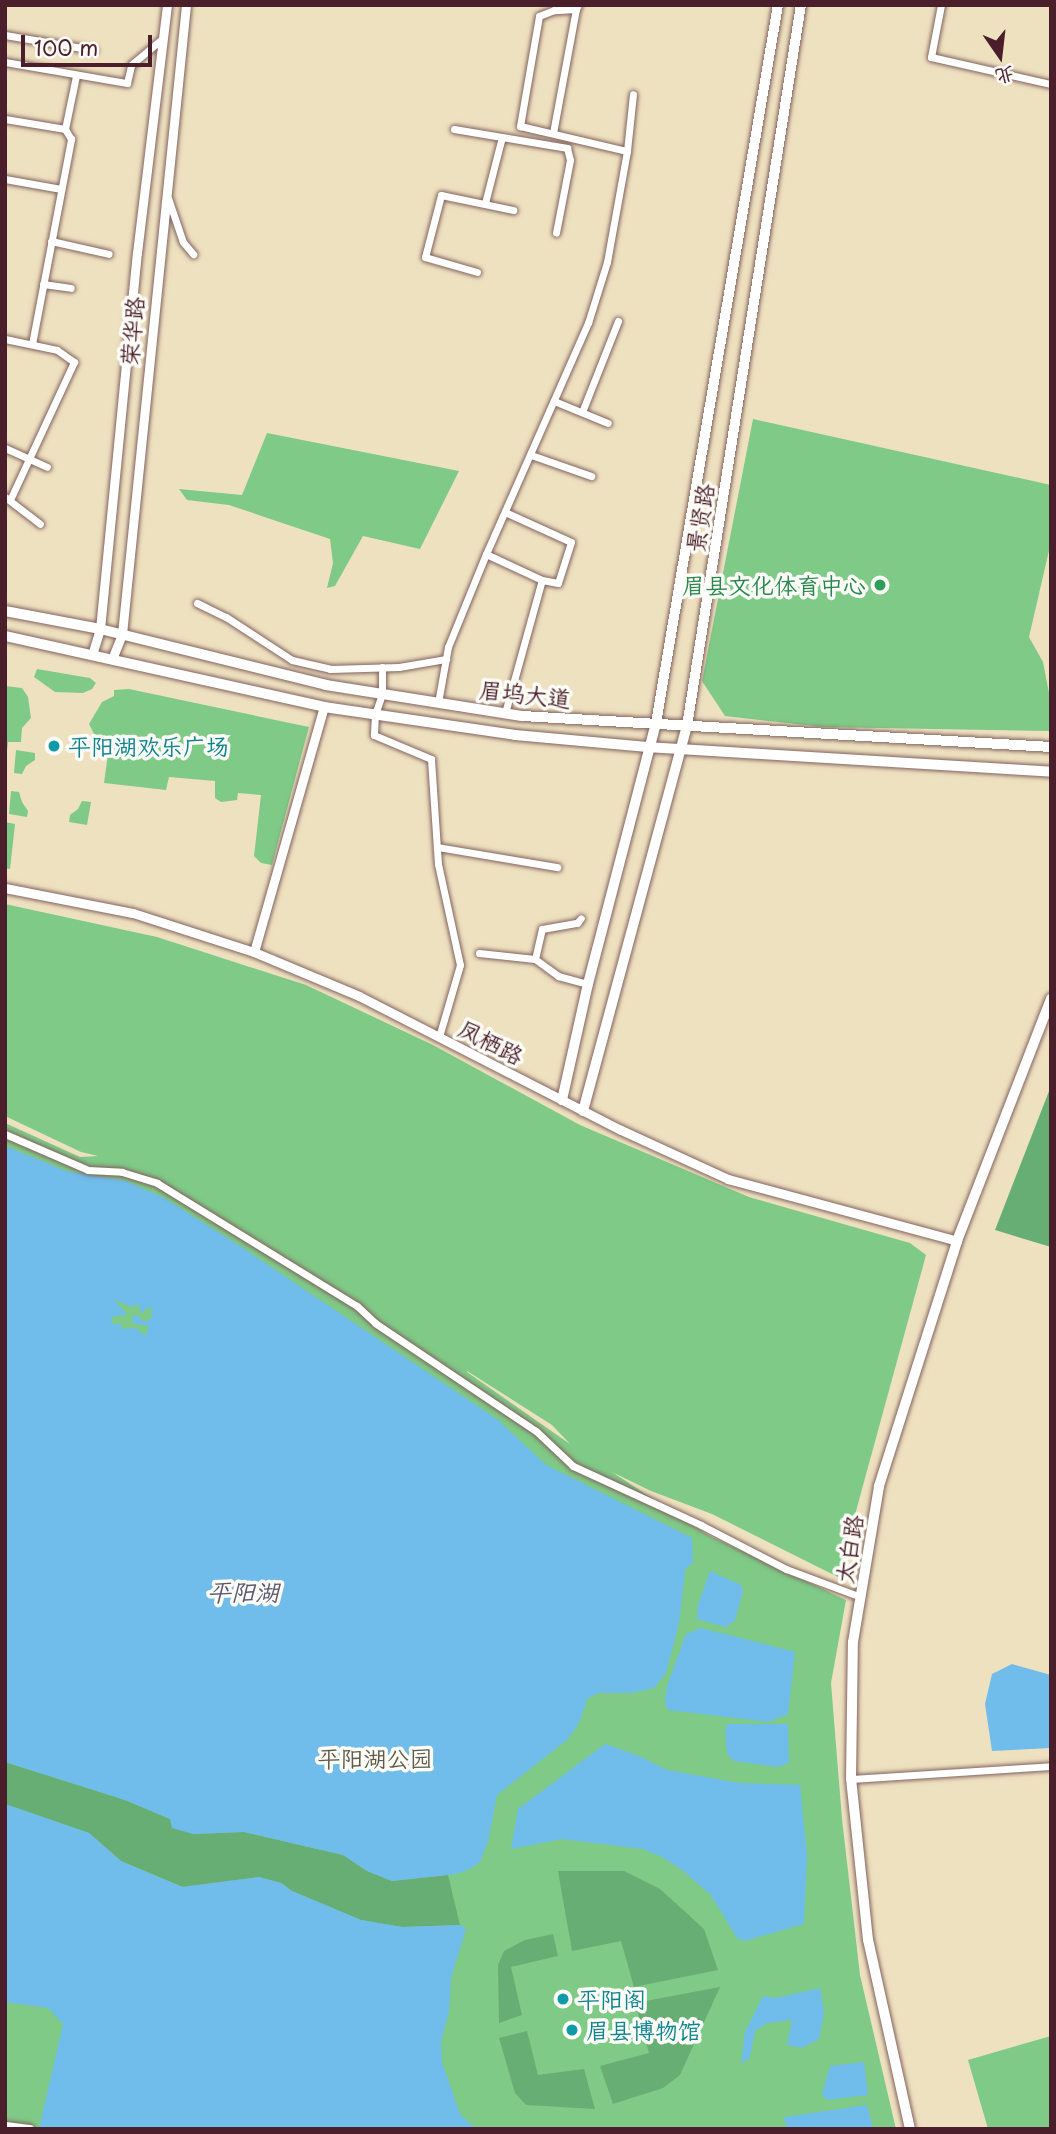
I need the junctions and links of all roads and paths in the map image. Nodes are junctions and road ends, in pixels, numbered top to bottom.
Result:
1 (167, 5) edge
2 (186, 5) edge
3 (778, 5) edge
4 (801, 5) edge
5 (941, 5) edge
6 (577, 7) edge
7 (5, 35) edge
8 (163, 37) junction
9 (94, 50) dead end
10 (5, 62) edge
11 (76, 76) junction
12 (1051, 84) edge
13 (633, 94) dead end
14 (5, 119) edge
15 (527, 127) junction
16 (454, 128) dead end
17 (65, 130) junction
18 (554, 133) junction
19 (502, 137) junction
20 (525, 141) junction
21 (627, 150) junction
22 (5, 179) edge
23 (61, 189) junction
24 (165, 190) junction
25 (485, 203) junction
26 (513, 210) dead end
27 (556, 233) dead end
28 (51, 241) junction
29 (109, 254) dead end
30 (193, 254) dead end
31 (477, 272) dead end
32 (43, 284) junction
33 (71, 288) dead end
34 (618, 321) dead end
35 (5, 339) edge
36 (32, 344) junction
37 (554, 401) junction
38 (582, 412) junction
39 (608, 423) dead end
40 (5, 448) edge
41 (531, 455) junction
42 (31, 461) junction
43 (47, 467) dead end
44 (592, 476) dead end
45 (7, 498) edge
46 (505, 512) junction
47 (40, 524) dead end
48 (485, 554) junction
49 (542, 580) junction
50 (197, 604) dead end
51 (5, 611) edge
52 (100, 629) junction
53 (122, 634) junction
54 (5, 636) edge
55 (92, 655) junction
56 (112, 659) junction
57 (446, 659) junction
58 (382, 667) junction
59 (382, 694) junction
60 (438, 702) junction
61 (324, 707) junction
62 (505, 713) junction
63 (375, 714) junction
64 (656, 723) junction
65 (687, 726) junction
66 (1051, 745) edge
67 (647, 747) junction
68 (679, 748) junction
69 (1049, 772) edge
70 (437, 847) junction
71 (557, 867) dead end
72 (5, 888) edge
73 (581, 918) dead end
74 (254, 952) junction
75 (479, 953) dead end
76 (535, 959) junction
77 (588, 984) junction
78 (1051, 999) edge
79 (439, 1037) junction
80 (562, 1100) junction
81 (583, 1111) junction
82 (5, 1134) edge
83 (957, 1241) junction
84 (861, 1597) junction
85 (1051, 1766) edge
86 (851, 1779) junction
87 (5, 2124) edge
88 (30, 2128) edge
89 (910, 2129) edge

1 - 8 street, 荣华路
2 - 24 street, 荣华路
3 - 64 main road, 景贤路
4 - 65 main road, 景贤路
5 - 12 street
6 - 15 street
6 - 18 street
7 - 9 street
8 - 11 street
8 - 52 street, 荣华路
10 - 11 street
11 - 17 street
13 - 21 street
14 - 17 street
15 - 18 street
15 - 20 street
16 - 19 street
17 - 23 street
18 - 21 street
19 - 20 street
19 - 25 street
20 - 27 street
21 - 37 street
22 - 23 street
23 - 28 street
24 - 30 street
24 - 53 street, 荣华路
25 - 26 street
25 - 31 street
28 - 29 street
28 - 32 street
32 - 33 street
32 - 36 street
34 - 38 street
35 - 36 street
36 - 42 street
37 - 38 street
37 - 41 street
38 - 39 street
40 - 42 street
41 - 44 street
41 - 46 street
42 - 43 street
42 - 45 street
45 - 47 street
46 - 48 street
46 - 49 street
48 - 49 street
48 - 57 street
49 - 62 street
50 - 58 street
51 - 52 main road, 眉坞大道
52 - 53 main road, 眉坞大道
52 - 55 street, 荣华路
53 - 56 street, 荣华路
53 - 59 main road, 眉坞大道
54 - 55 main road, 眉坞大道
55 - 56 main road, 眉坞大道
56 - 61 main road, 眉坞大道
57 - 58 street
57 - 60 street
58 - 59 street
59 - 60 main road, 眉坞大道
59 - 63 street
60 - 62 main road, 眉坞大道
61 - 63 main road, 眉坞大道
61 - 74 street
62 - 64 main road, 眉坞大道
63 - 67 main road, 眉坞大道
63 - 70 street
64 - 65 main road, 眉坞大道
64 - 67 main road, 景贤路
65 - 66 main road, 眉坞大道
65 - 68 main road, 景贤路
67 - 68 main road, 眉坞大道
67 - 77 main road, 景贤路
68 - 69 main road, 眉坞大道
68 - 81 main road, 景贤路
70 - 71 street
70 - 79 street
72 - 74 street, 凤栖路
73 - 76 street
74 - 79 street, 凤栖路
75 - 76 street
76 - 77 street
77 - 80 main road, 景贤路
78 - 83 main road, 太白路
79 - 80 street, 凤栖路
80 - 81 street, 凤栖路
81 - 83 street, 凤栖路
82 - 84 street
83 - 84 main road, 太白路
84 - 86 main road, 太白路
85 - 86 street
86 - 89 main road, 太白路
87 - 88 street

